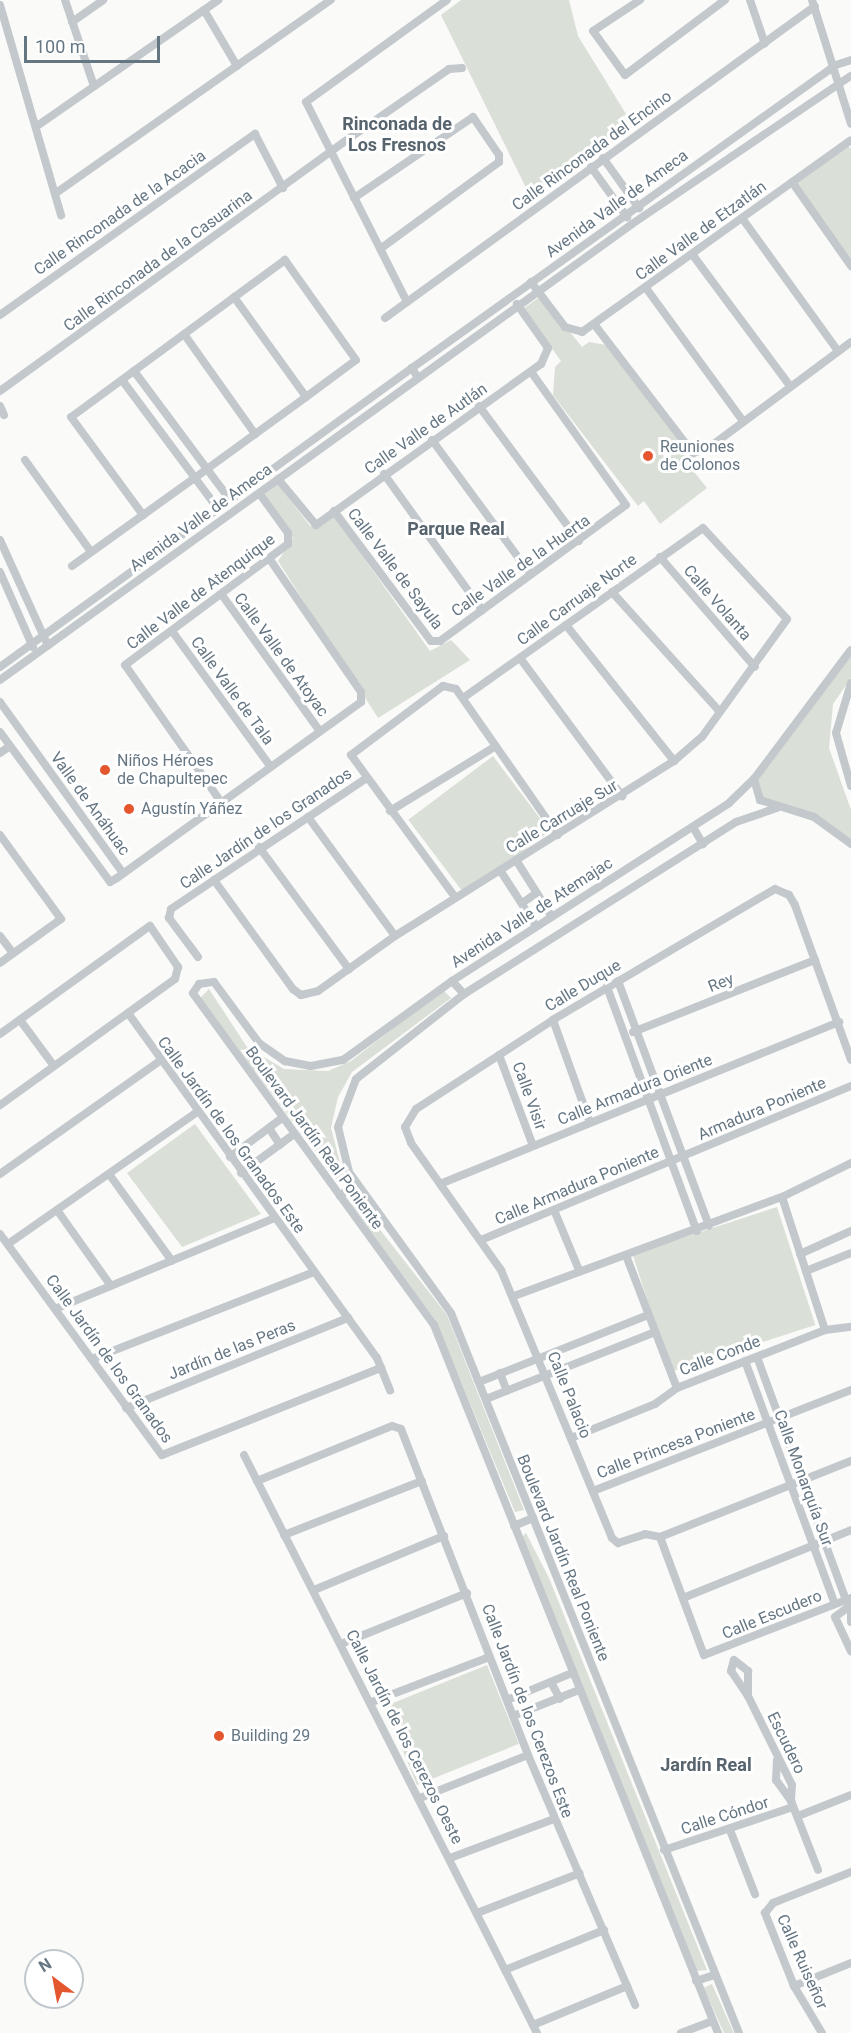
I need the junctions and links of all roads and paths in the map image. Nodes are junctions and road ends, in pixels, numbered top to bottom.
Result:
1 (65, 0) edge
2 (103, 0) edge
3 (218, 0) edge
4 (331, 0) edge
5 (447, 0) edge
6 (640, 0) edge
7 (725, 0) edge
8 (750, 0) edge
9 (813, 3) edge
10 (0, 7) edge
11 (204, 10) junction
12 (72, 22) junction
13 (765, 44) junction
14 (851, 60) edge
15 (836, 64) junction
16 (237, 66) junction
17 (462, 68) dead end
18 (851, 76) edge
19 (839, 80) junction
20 (94, 86) junction
21 (851, 124) edge
22 (37, 126) junction
23 (851, 140) edge
24 (331, 152) junction
25 (603, 158) junction
26 (591, 167) junction
27 (792, 182) junction
28 (283, 188) junction
29 (56, 193) junction
30 (354, 198) junction
31 (638, 206) junction
32 (626, 214) junction
33 (61, 215) dead end
34 (645, 215) junction
35 (742, 218) junction
36 (632, 224) junction
37 (380, 249) junction
38 (693, 254) junction
39 (851, 266) edge
40 (531, 282) junction
41 (646, 288) junction
42 (539, 292) junction
43 (512, 296) junction
44 (234, 297) junction
45 (407, 302) junction
46 (518, 307) junction
47 (0, 315) edge
48 (386, 318) dead end
49 (594, 324) junction
50 (184, 334) junction
51 (851, 342) edge
52 (838, 351) junction
53 (412, 368) junction
54 (134, 371) junction
55 (531, 372) junction
56 (418, 378) junction
57 (122, 380) junction
58 (790, 386) junction
59 (0, 391) edge
60 (306, 397) junction
61 (0, 406) edge
62 (479, 406) junction
63 (4, 415) dead end
64 (743, 421) junction
65 (255, 434) junction
66 (432, 440) junction
67 (25, 460) dead end
68 (207, 469) junction
69 (384, 474) junction
70 (194, 478) junction
71 (278, 479) junction
72 (259, 493) junction
73 (230, 500) junction
74 (218, 509) junction
75 (334, 511) junction
76 (143, 515) junction
77 (0, 540) edge
78 (579, 541) junction
79 (92, 552) junction
80 (4, 555) edge
81 (660, 557) junction
82 (271, 561) junction
83 (72, 566) dead end
84 (0, 572) edge
85 (531, 575) junction
86 (612, 592) junction
87 (222, 595) junction
88 (482, 610) junction
89 (783, 612) joint
90 (566, 625) junction
91 (172, 631) junction
92 (43, 636) junction
93 (435, 643) joint
94 (32, 644) junction
95 (48, 646) junction
96 (851, 650) edge
97 (36, 654) junction
98 (520, 658) junction
99 (0, 667) edge
100 (755, 667) junction
101 (0, 680) edge
102 (851, 683) edge
103 (463, 698) junction
104 (0, 702) edge
105 (720, 712) junction
106 (319, 730) junction
107 (0, 732) edge
108 (10, 746) junction
109 (496, 746) junction
110 (0, 753) edge
111 (674, 761) junction
112 (270, 766) junction
113 (365, 778) junction
114 (754, 779) junction
115 (851, 786) edge
116 (622, 796) junction
117 (221, 802) junction
118 (777, 808) junction
119 (390, 811) junction
120 (308, 817) junction
121 (693, 827) junction
122 (0, 835) edge
123 (558, 835) junction
124 (703, 844) junction
125 (851, 844) edge
126 (259, 847) junction
127 (516, 860) junction
128 (500, 870) junction
129 (123, 873) junction
130 (214, 880) junction
131 (537, 893) junction
132 (455, 897) junction
133 (522, 903) junction
134 (552, 917) junction
135 (536, 926) junction
136 (0, 936) edge
137 (395, 936) junction
138 (13, 953) junction
139 (198, 957) dead end
140 (816, 960) junction
141 (0, 963) edge
142 (350, 969) junction
143 (452, 981) junction
144 (618, 981) junction
145 (199, 984) joint
146 (607, 987) junction
147 (464, 994) junction
148 (128, 1013) junction
149 (20, 1020) junction
150 (552, 1020) junction
151 (839, 1022) junction
152 (636, 1031) junction
153 (0, 1034) edge
154 (624, 1034) junction
155 (499, 1055) junction
156 (160, 1060) junction
157 (851, 1060) edge
158 (54, 1066) junction
159 (851, 1086) edge
160 (660, 1095) junction
161 (649, 1100) junction
162 (0, 1104) edge
163 (340, 1111) joint
164 (197, 1112) junction
165 (409, 1114) joint
166 (282, 1118) junction
167 (590, 1123) junction
168 (269, 1128) junction
169 (294, 1134) junction
170 (279, 1145) junction
171 (533, 1146) junction
172 (683, 1156) junction
173 (230, 1157) junction
174 (671, 1161) junction
175 (851, 1163) edge
176 (241, 1173) junction
177 (0, 1174) edge
178 (109, 1174) junction
179 (357, 1183) junction
180 (440, 1184) junction
181 (340, 1196) junction
182 (782, 1197) junction
183 (57, 1210) junction
184 (554, 1210) junction
185 (275, 1218) junction
186 (709, 1226) junction
187 (697, 1231) junction
188 (851, 1231) edge
189 (0, 1234) edge
190 (481, 1240) junction
191 (8, 1244) junction
192 (851, 1252) edge
193 (800, 1254) junction
194 (627, 1258) junction
195 (172, 1261) junction
196 (579, 1270) junction
197 (806, 1271) junction
198 (314, 1272) junction
199 (111, 1286) junction
200 (514, 1296) junction
201 (55, 1309) junction
202 (648, 1315) junction
203 (348, 1318) junction
204 (851, 1327) edge
205 (825, 1330) junction
206 (655, 1332) junction
207 (757, 1357) junction
208 (539, 1358) junction
209 (92, 1359) junction
210 (745, 1361) junction
211 (381, 1368) junction
212 (500, 1373) junction
213 (546, 1375) junction
214 (479, 1382) junction
215 (676, 1388) junction
216 (390, 1390) dead end
217 (851, 1390) edge
218 (507, 1391) junction
219 (486, 1400) junction
220 (126, 1408) junction
221 (779, 1418) junction
222 (768, 1422) junction
223 (572, 1438) junction
224 (244, 1455) dead end
225 (851, 1461) edge
226 (802, 1480) junction
227 (257, 1481) junction
228 (422, 1481) junction
229 (791, 1485) junction
230 (593, 1491) junction
231 (533, 1518) junction
232 (514, 1526) junction
233 (851, 1530) edge
234 (284, 1535) junction
235 (444, 1536) junction
236 (660, 1537) junction
237 (825, 1541) junction
238 (813, 1545) junction
239 (314, 1590) junction
240 (467, 1593) junction
241 (683, 1598) junction
242 (850, 1602) edge
243 (835, 1604) junction
244 (851, 1622) edge
245 (341, 1644) junction
246 (851, 1652) edge
247 (489, 1657) junction
248 (572, 1673) junction
249 (551, 1682) junction
250 (579, 1690) junction
251 (748, 1696) dead end
252 (560, 1699) junction
253 (507, 1700) junction
254 (372, 1702) junction
255 (513, 1716) junction
256 (528, 1755) junction
257 (777, 1760) junction
258 (851, 1795) edge
259 (420, 1798) junction
260 (792, 1804) junction
261 (798, 1816) junction
262 (554, 1819) junction
263 (730, 1830) junction
264 (664, 1850) junction
265 (450, 1858) junction
266 (818, 1870) dead end
267 (851, 1872) edge
268 (580, 1874) junction
269 (755, 1894) dead end
270 (477, 1914) junction
271 (604, 1930) junction
272 (851, 1963) edge
273 (505, 1970) junction
274 (714, 1975) junction
275 (696, 1981) junction
276 (627, 1986) junction
277 (794, 1986) junction
278 (635, 2005) dead end
279 (712, 2021) junction
280 (535, 2029) edge
281 (681, 2033) edge
282 (718, 2033) edge
283 (739, 2033) edge
284 (822, 2033) edge

1 - 12 street
2 - 12 street
3 - 11 street
4 - 16 street
5 - 24 street
6 - 7 street
8 - 13 street
9 - 13 street, Calle Rinconada del Encino
9 - 15 street
10 - 22 street
11 - 16 street
11 - 20 street
12 - 20 street
13 - 25 street, Calle Rinconada del Encino
14 - 15 street, Avenida Valle de Ameca
15 - 19 street
15 - 31 street, Avenida Valle de Ameca
16 - 29 street
17 - 24 street, Calle Rinconada de la Casuarina
18 - 19 street, Avenida Valle de Ameca
19 - 21 street
19 - 34 street, Avenida Valle de Ameca
20 - 22 street
22 - 29 street
23 - 27 street, Calle Valle de Etzatlán
24 - 28 street, Calle Rinconada de la Casuarina
24 - 30 street
25 - 26 street, Calle Rinconada del Encino
25 - 31 street
26 - 32 street
26 - 45 street, Calle Rinconada del Encino
27 - 35 street, Calle Valle de Etzatlán
27 - 39 street
28 - 47 street, Calle Rinconada de la Acacia
28 - 59 street, Calle Rinconada de la Casuarina
29 - 33 street
30 - 37 street
30 - 37 street
31 - 32 street, Avenida Valle de Ameca
31 - 34 street
32 - 36 street
32 - 40 street, Avenida Valle de Ameca
34 - 36 street, Avenida Valle de Ameca
35 - 38 street, Calle Valle de Etzatlán
35 - 52 street
36 - 42 street, Avenida Valle de Ameca
37 - 45 street
38 - 41 street, Calle Valle de Etzatlán
38 - 58 street
40 - 42 street
40 - 43 street, Avenida Valle de Ameca
41 - 49 street, Calle Valle de Etzatlán
41 - 64 street
42 - 46 street, Avenida Valle de Ameca
42 - 49 street, Calle Valle de Etzatlán
43 - 46 street
43 - 53 street, Avenida Valle de Ameca
44 - 50 street
44 - 60 street
44 - 60 street
45 - 48 street, Calle Rinconada del Encino
46 - 55 street, Calle Valle de Autlán
46 - 56 street, Avenida Valle de Ameca
49 - 64 street
50 - 54 street
50 - 65 street
51 - 52 street
52 - 58 street
53 - 56 street
53 - 73 street, Avenida Valle de Ameca
54 - 57 street
54 - 68 street
55 - 62 street, Calle Valle de Autlán
55 - 78 street, Calle Valle de la Huerta
56 - 71 street, Avenida Valle de Ameca
57 - 70 street
57 - 76 street
58 - 64 street
60 - 65 street
61 - 63 street
62 - 66 street, Calle Valle de Autlán
62 - 78 street
65 - 68 street
66 - 69 street, Calle Valle de Autlán
66 - 85 street
67 - 79 street
68 - 70 street
68 - 73 street
69 - 75 street, Calle Valle de Autlán
69 - 88 street
70 - 74 street
70 - 76 street
71 - 72 street, Avenida Valle de Ameca
71 - 75 street, Calle Valle de Autlán
72 - 82 street, Calle Valle de Atenquique
72 - 95 street, Avenida Valle de Ameca
73 - 74 street, Avenida Valle de Ameca
74 - 92 street, Avenida Valle de Ameca
75 - 93 street, Calle Valle de Sayula
76 - 79 street
77 - 80 street
78 - 85 street, Calle Valle de la Huerta
79 - 83 street
80 - 92 street
81 - 86 street, Calle Carruaje Norte
81 - 89 street, Calle Carruaje Norte
81 - 100 street, Calle Volanta
82 - 87 street, Calle Valle de Atenquique
82 - 106 street
84 - 94 street
85 - 88 street, Calle Valle de la Huerta
86 - 90 street, Calle Carruaje Norte
86 - 105 street
87 - 91 street, Calle Valle de Atenquique
87 - 106 street, Calle Valle de Atoyac
88 - 93 street, Calle Valle de la Huerta
89 - 100 street, Calle Carruaje Sur
90 - 98 street, Calle Carruaje Norte
90 - 111 street
91 - 112 street, Calle Valle de Tala
91 - 117 street, Calle Valle de Atenquique
92 - 94 street, Avenida Valle de Ameca
92 - 95 street
94 - 97 street
94 - 99 street, Avenida Valle de Ameca
95 - 97 street, Avenida Valle de Ameca
96 - 114 street, Avenida Valle de Atemajac
97 - 101 street, Avenida Valle de Ameca
98 - 103 street, Calle Carruaje Norte
98 - 116 street
100 - 105 street, Calle Carruaje Sur
102 - 115 street
103 - 109 street
103 - 113 street
104 - 129 street, Valle de Anáhuac
105 - 111 street, Calle Carruaje Sur
106 - 112 street
107 - 108 street, Valle de Anáhuac
108 - 110 street
108 - 129 street, Valle de Anáhuac
109 - 119 street
109 - 123 street
111 - 116 street, Calle Carruaje Sur
112 - 117 street
113 - 119 street
113 - 120 street, Calle Jardín de los Granados
114 - 118 street
114 - 121 street, Avenida Valle de Atemajac
116 - 123 street, Calle Carruaje Sur
117 - 129 street
118 - 124 street, Avenida Valle de Atemajac
118 - 125 street
119 - 132 street
120 - 126 street, Calle Jardín de los Granados
120 - 137 street
121 - 124 street
121 - 134 street, Avenida Valle de Atemajac
122 - 138 street
123 - 127 street, Calle Carruaje Sur
124 - 147 street, Avenida Valle de Atemajac
126 - 130 street, Calle Jardín de los Granados
126 - 142 street
127 - 128 street, Calle Carruaje Sur
127 - 131 street
128 - 132 street, Calle Carruaje Sur
128 - 133 street
130 - 139 street, Calle Jardín de los Granados
130 - 142 street, Calle Carruaje Sur
131 - 133 street
131 - 134 street
132 - 137 street, Calle Carruaje Sur
133 - 135 street
134 - 135 street, Avenida Valle de Atemajac
135 - 143 street, Avenida Valle de Atemajac
136 - 138 street
137 - 142 street, Calle Carruaje Sur
138 - 141 street
140 - 144 street, Calle Duque
140 - 151 street
140 - 152 street, Rey
143 - 145 street, Avenida Valle de Atemajac
143 - 147 street
144 - 146 street, Calle Duque
144 - 152 street
145 - 166 street, Boulevard Jardín Real Poniente
146 - 150 street, Calle Duque
146 - 154 street
147 - 163 street, Avenida Valle de Atemajac
148 - 149 street
148 - 156 street, Calle Jardín de los Granados Este
148 - 158 street
149 - 153 street
149 - 158 street
150 - 155 street, Calle Duque
150 - 167 street
151 - 157 street
151 - 160 street, Calle Armadura Oriente
152 - 154 street, Rey
152 - 160 street
154 - 161 street
155 - 165 street, Calle Duque
155 - 171 street, Calle Visir
156 - 164 street, Calle Jardín de los Granados Este
156 - 177 street
158 - 162 street
159 - 172 street, Armadura Poniente
160 - 161 street, Calle Armadura Oriente
160 - 172 street
161 - 167 street, Calle Armadura Oriente
161 - 174 street
163 - 179 street, Boulevard Jardín Real Poniente
164 - 173 street, Calle Jardín de los Granados Este
164 - 178 street
165 - 180 street, Calle Palacio
166 - 168 street
166 - 169 street, Boulevard Jardín Real Poniente
167 - 171 street, Calle Armadura Oriente
168 - 170 street
168 - 173 street
169 - 170 street
169 - 181 street, Boulevard Jardín Real Poniente
170 - 176 street
171 - 180 street, Calle Armadura Oriente
172 - 174 street, Calle Armadura Poniente
172 - 186 street
173 - 176 street, Calle Jardín de los Granados Este
174 - 184 street, Calle Armadura Poniente
174 - 187 street
175 - 182 street
176 - 185 street, Calle Jardín de los Granados Este
178 - 183 street
178 - 195 street
179 - 181 street
179 - 214 street, Boulevard Jardín Real Poniente
180 - 190 street, Calle Palacio
181 - 232 street, Boulevard Jardín Real Poniente
182 - 186 street
182 - 193 street
183 - 191 street
183 - 199 street
184 - 190 street, Calle Armadura Poniente
184 - 196 street
185 - 195 street
185 - 198 street, Calle Jardín de los Granados Este
186 - 187 street
187 - 194 street
188 - 193 street
189 - 191 street, Calle Jardín de los Granados
190 - 200 street, Calle Palacio
191 - 201 street, Calle Jardín de los Granados
192 - 197 street
193 - 197 street
194 - 196 street
194 - 202 street
195 - 199 street
196 - 200 street
197 - 205 street
198 - 203 street, Calle Jardín de los Granados Este
198 - 209 street
199 - 201 street
200 - 208 street, Calle Palacio
201 - 209 street, Calle Jardín de los Granados
202 - 206 street
202 - 208 street
203 - 211 street, Calle Jardín de los Granados Este
203 - 220 street, Jardín de las Peras
204 - 205 street, Calle Conde
205 - 207 street, Calle Conde
206 - 213 street
206 - 215 street
207 - 210 street, Calle Conde
207 - 221 street, Calle Monarquía Sur
208 - 212 street
208 - 213 street, Calle Palacio
209 - 220 street, Calle Jardín de los Granados
210 - 215 street, Calle Conde
210 - 222 street, Calle Monarquía Sur
211 - 216 street, Calle Jardín de los Granados Este
211 - 220 street, Calle Jardín de los Granados
212 - 214 street
212 - 218 street
213 - 218 street
213 - 223 street, Calle Palacio
214 - 219 street, Boulevard Jardín Real Poniente
215 - 223 street, Calle Conde
217 - 221 street, Calle Princesa Poniente
218 - 219 street
219 - 231 street, Boulevard Jardín Real Poniente
221 - 222 street, Calle Princesa Poniente
221 - 226 street, Calle Monarquía Sur
222 - 229 street, Calle Monarquía Sur
222 - 230 street, Calle Princesa Poniente
223 - 230 street, Calle Palacio
224 - 227 street, Calle Jardín de los Cerezos Oeste
225 - 226 street
226 - 229 street
226 - 237 street, Calle Monarquía Sur
227 - 228 street, Calle Jardín de los Cerezos Este
227 - 234 street, Calle Jardín de los Cerezos Oeste
228 - 234 street
228 - 235 street, Calle Jardín de los Cerezos Este
229 - 236 street
229 - 238 street, Calle Monarquía Sur
230 - 236 street, Calle Palacio
231 - 232 street
231 - 264 street, Boulevard Jardín Real Poniente
232 - 248 street, Boulevard Jardín Real Poniente
233 - 237 street
234 - 239 street, Calle Jardín de los Cerezos Oeste
235 - 239 street
235 - 240 street, Calle Jardín de los Cerezos Este
236 - 241 street
237 - 238 street
237 - 242 street, Calle Monarquía Sur
238 - 241 street
238 - 243 street, Calle Monarquía Sur
239 - 245 street, Calle Jardín de los Cerezos Oeste
240 - 245 street
240 - 247 street, Calle Jardín de los Cerezos Este
241 - 243 street, Calle Escudero
242 - 243 street, Calle Escudero
242 - 244 street, Calle Monarquía Sur
242 - 246 street
245 - 254 street, Calle Jardín de los Cerezos Oeste
247 - 253 street, Calle Jardín de los Cerezos Este
247 - 254 street
248 - 249 street, Boulevard Jardín Real Poniente
248 - 250 street, Boulevard Jardín Real Poniente
249 - 252 street
249 - 253 street, Boulevard Jardín Real Poniente
250 - 252 street
250 - 275 street, Boulevard Jardín Real Poniente
251 - 257 street, Escudero
252 - 255 street
253 - 255 street, Calle Jardín de los Cerezos Este
254 - 259 street, Calle Jardín de los Cerezos Oeste
255 - 256 street, Calle Jardín de los Cerezos Este
256 - 259 street
256 - 262 street, Calle Jardín de los Cerezos Este
257 - 260 street, Escudero
257 - 260 street
258 - 261 street
259 - 265 street, Calle Jardín de los Cerezos Oeste
260 - 261 street, Escudero
260 - 263 street, Calle Cóndor
261 - 266 street, Escudero
262 - 265 street
262 - 268 street, Calle Jardín de los Cerezos Este
263 - 264 street, Calle Cóndor
263 - 269 street
264 - 274 street, Boulevard Jardín Real Poniente
265 - 270 street, Calle Jardín de los Cerezos Oeste
267 - 277 street, Calle Ruiseñor
268 - 270 street
268 - 271 street, Calle Jardín de los Cerezos Este
270 - 273 street, Calle Jardín de los Cerezos Oeste
271 - 273 street
271 - 276 street, Calle Jardín de los Cerezos Este
272 - 277 street
273 - 280 street, Calle Jardín de los Cerezos Oeste
274 - 275 street
274 - 283 street, Boulevard Jardín Real Poniente
275 - 279 street, Boulevard Jardín Real Poniente
276 - 278 street, Calle Jardín de los Cerezos Este
276 - 280 street
277 - 284 street, Calle Ruiseñor
279 - 281 street
279 - 282 street, Boulevard Jardín Real Poniente

